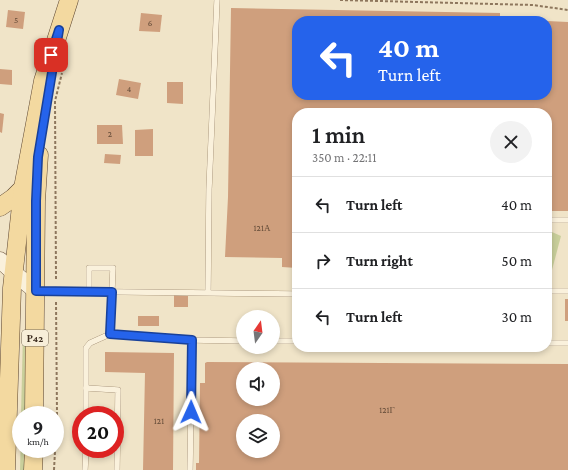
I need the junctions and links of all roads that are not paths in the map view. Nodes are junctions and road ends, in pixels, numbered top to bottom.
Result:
1 (69, 0) edge
2 (217, 0) edge
3 (59, 30) junction
4 (23, 188) junction
5 (0, 207) edge
6 (552, 220) edge
7 (568, 220) edge
8 (36, 239) junction
9 (5, 254) edge
10 (9, 276) edge
11 (36, 291) junction
12 (89, 291) junction
13 (552, 291) edge
14 (568, 291) edge
15 (112, 292) junction
16 (208, 292) junction
17 (292, 294) edge
18 (110, 334) junction
19 (192, 340) junction
20 (236, 341) edge
21 (280, 341) edge
22 (292, 341) edge
23 (552, 343) edge
24 (568, 343) edge
25 (86, 388) junction
26 (34, 406) edge
27 (86, 406) edge
28 (34, 458) edge
29 (86, 458) edge
30 (6, 470) edge
31 (33, 470) edge
32 (85, 470) edge
33 (117, 470) edge
34 (190, 470) edge

1 - 3 main road, Р42
2 - 16 lane
3 - 4 main road, Р42
3 - 8 main road, Р42
4 - 5 main road
4 - 9 main road, Р42
6 - 7 lane
8 - 9 street
8 - 11 main road, Р42
9 - 10 main road, Р42
10 - 11 main road
10 - 30 main road, Р42
11 - 12 lane
11 - 26 main road, Р42
12 - 15 lane
12 - 15 lane
13 - 14 lane
15 - 16 lane
15 - 18 lane
16 - 17 lane
18 - 19 lane
18 - 25 lane
19 - 20 lane
19 - 34 lane
21 - 22 lane
23 - 24 lane
25 - 27 lane
25 - 33 lane
28 - 31 main road
29 - 32 lane

